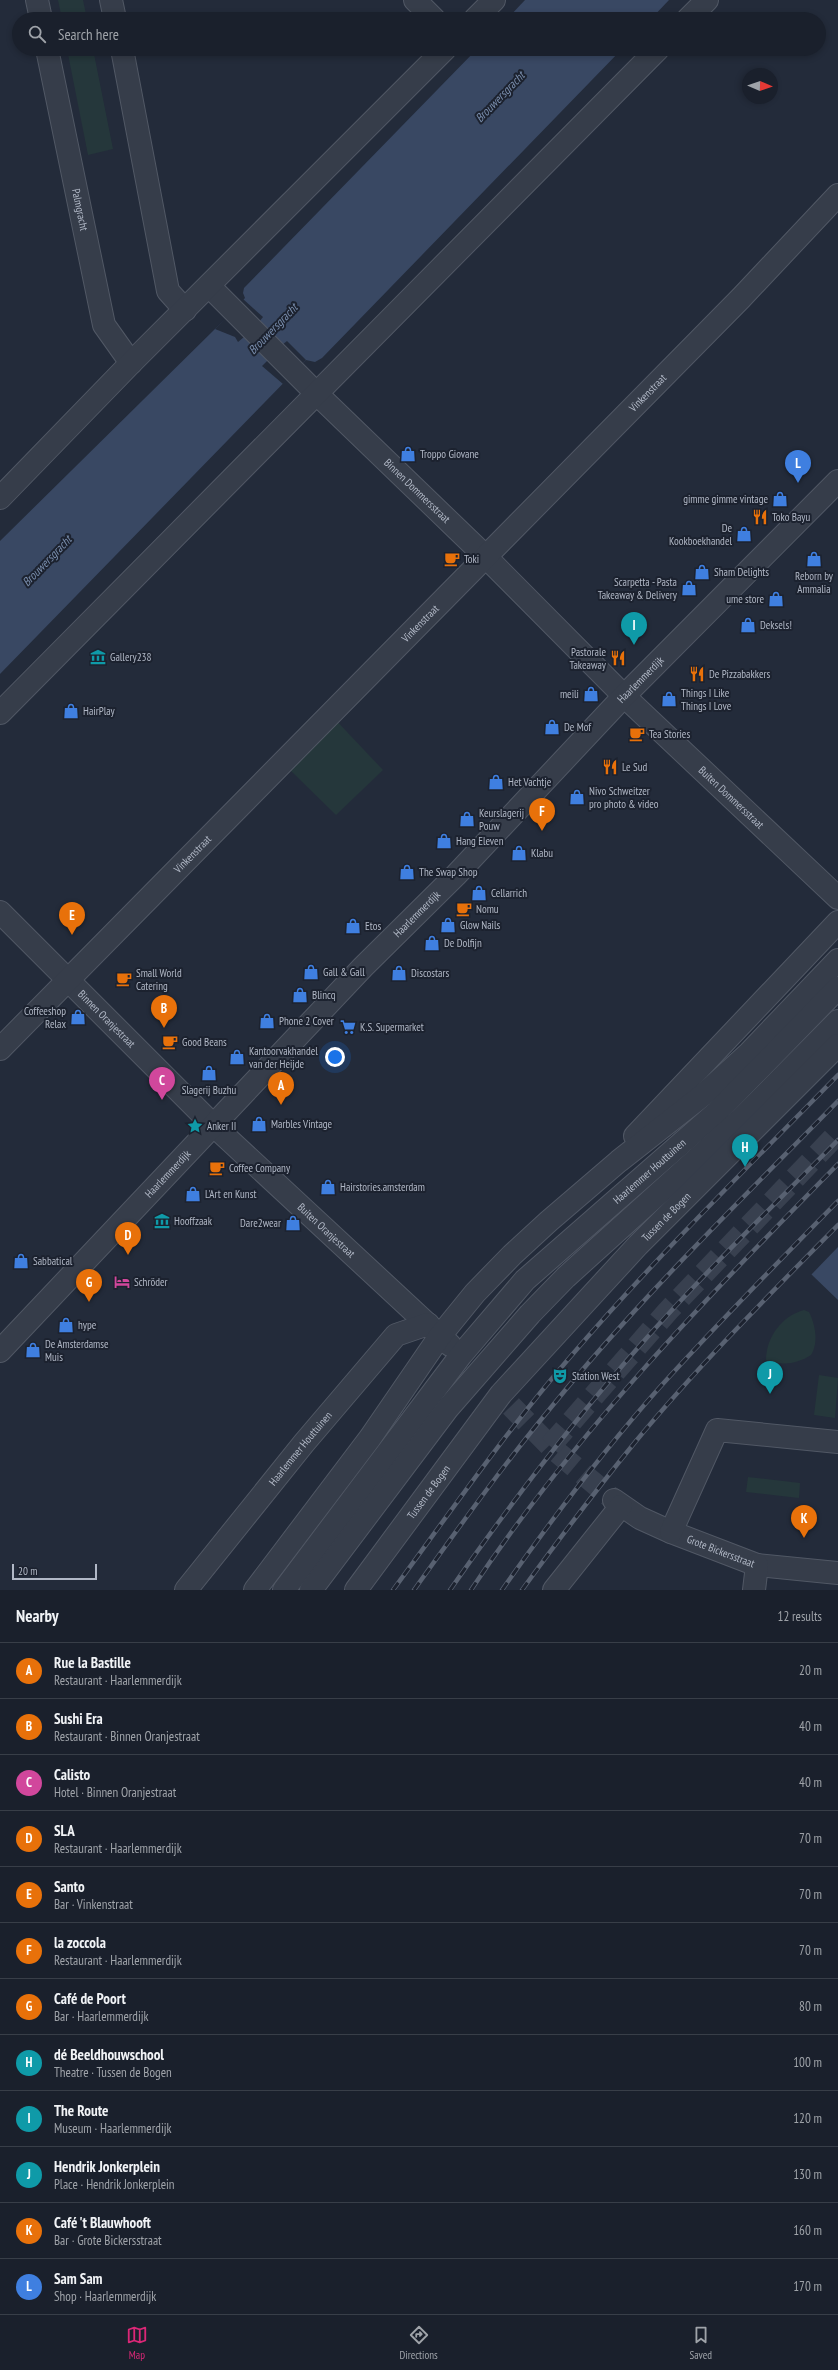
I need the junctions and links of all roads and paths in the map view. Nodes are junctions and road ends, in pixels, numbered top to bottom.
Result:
1 (37, 0) edge
2 (111, 0) edge
3 (414, 0) edge
4 (494, 0) edge
5 (707, 0) edge
6 (40, 12) edge
7 (114, 12) edge
8 (427, 12) edge
9 (482, 12) edge
10 (695, 12) edge
11 (48, 56) edge
12 (123, 56) edge
13 (438, 56) edge
14 (651, 56) edge
15 (838, 196) edge
16 (209, 286) junction
17 (185, 310) junction
18 (131, 364) junction
19 (316, 393) junction
20 (838, 481) edge
21 (0, 498) edge
22 (485, 556) junction
23 (624, 696) junction
24 (0, 713) edge
25 (838, 898) edge
26 (0, 912) edge
27 (838, 922) edge
28 (838, 960) edge
29 (68, 979) junction
30 (838, 988) edge
31 (838, 1021) edge
32 (838, 1045) edge
33 (0, 1049) edge
34 (213, 1125) junction
35 (619, 1161) junction
36 (434, 1330) junction
37 (0, 1351) edge
38 (461, 1355) junction
39 (479, 1371) junction
40 (506, 1400) junction
41 (838, 1442) edge
42 (671, 1532) junction
43 (757, 1566) junction
44 (838, 1573) edge
45 (186, 1590) edge
46 (255, 1590) edge
47 (284, 1590) edge
48 (311, 1590) edge
49 (356, 1590) edge
50 (554, 1590) edge
51 (754, 1590) edge

1 - 6 street
2 - 7 street
3 - 8 street
4 - 9 street
5 - 10 street
11 - 18 street, Palmgracht
12 - 17 street
13 - 16 street
14 - 19 street
15 - 22 street, Vinkenstraat
16 - 17 street
16 - 19 street, Binnen Dommersstraat
17 - 18 street
18 - 21 street
19 - 22 street, Binnen Dommersstraat
19 - 24 street
20 - 23 street, Haarlemmerdijk
22 - 23 street, Binnen Dommersstraat
22 - 29 street, Vinkenstraat
23 - 25 street, Buiten Dommersstraat
23 - 34 street, Haarlemmerdijk
26 - 29 street, Binnen Oranjestraat
27 - 35 street
28 - 35 street
29 - 33 street, Vinkenstraat
29 - 34 street, Binnen Oranjestraat
30 - 38 street, Haarlemmer Houttuinen
31 - 39 street, Haarlemmer Houttuinen
32 - 40 street, Tussen de Bogen
34 - 36 street, Buiten Oranjestraat
34 - 37 street, Haarlemmerdijk
35 - 36 street
36 - 38 street
36 - 45 street, Haarlemmer Houttuinen
36 - 46 street
38 - 39 street
38 - 47 street, Haarlemmer Houttuinen
39 - 40 street
39 - 48 street, Haarlemmer Houttuinen
40 - 49 street, Tussen de Bogen
41 - 42 street
42 - 43 street, Grote Bickersstraat
42 - 50 street, Grote Bickersstraat
43 - 44 street, Grote Bickersstraat
43 - 51 street

